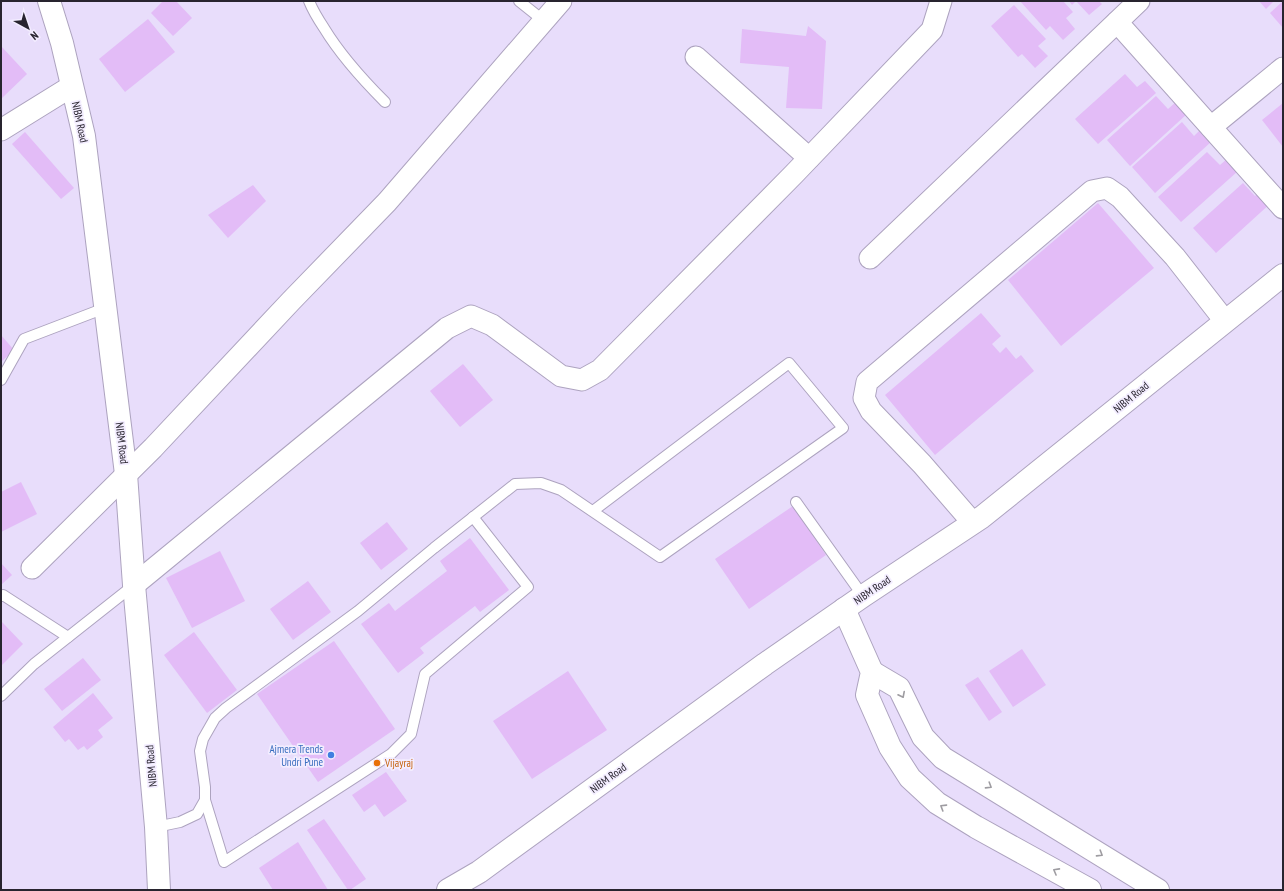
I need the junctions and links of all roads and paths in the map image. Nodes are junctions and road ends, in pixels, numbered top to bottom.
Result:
1 (309, 1) edge
2 (519, 1) edge
3 (561, 1) edge
4 (941, 1) edge
5 (1139, 1) edge
6 (52, 3) edge
7 (544, 20) junction
8 (1116, 22) junction
9 (696, 58) dead end
10 (1283, 68) edge
11 (72, 86) junction
12 (385, 102) dead end
13 (1211, 127) junction
14 (1, 130) edge
15 (809, 158) junction
16 (1283, 208) edge
17 (870, 258) dead end
18 (1283, 275) edge
19 (105, 308) junction
20 (1225, 321) junction
21 (1, 380) edge
22 (126, 474) junction
23 (796, 502) dead end
24 (593, 511) junction
25 (473, 517) junction
26 (973, 523) junction
27 (32, 568) dead end
28 (134, 585) junction
29 (1, 596) edge
30 (863, 596) junction
31 (844, 609) junction
32 (68, 637) junction
33 (872, 672) junction
34 (1, 696) edge
35 (205, 800) junction
36 (156, 827) junction
37 (159, 890) edge
38 (448, 890) edge
39 (1090, 890) edge
40 (1158, 890) edge

1 - 12 lane
2 - 7 lane
3 - 7 street
4 - 15 street
5 - 8 street
6 - 11 main road, NIBM Road
7 - 22 street
8 - 13 street
8 - 17 street
9 - 15 street
10 - 13 street
11 - 14 street
11 - 19 main road, NIBM Road
13 - 16 street
15 - 28 street
18 - 20 main road, NIBM Road
19 - 21 lane
19 - 22 main road, NIBM Road
20 - 26 main road, NIBM Road
20 - 26 street
22 - 27 street
22 - 28 main road, NIBM Road
23 - 30 lane
24 - 24 lane
24 - 25 lane
25 - 35 lane
25 - 35 lane
26 - 30 main road, NIBM Road
28 - 32 lane
28 - 36 main road, NIBM Road
29 - 32 lane
30 - 31 main road, NIBM Road
31 - 33 main road
31 - 38 main road, NIBM Road
32 - 34 lane
39 -> 33 main road
33 -> 40 main road
35 - 36 lane
36 - 37 main road, NIBM Road

